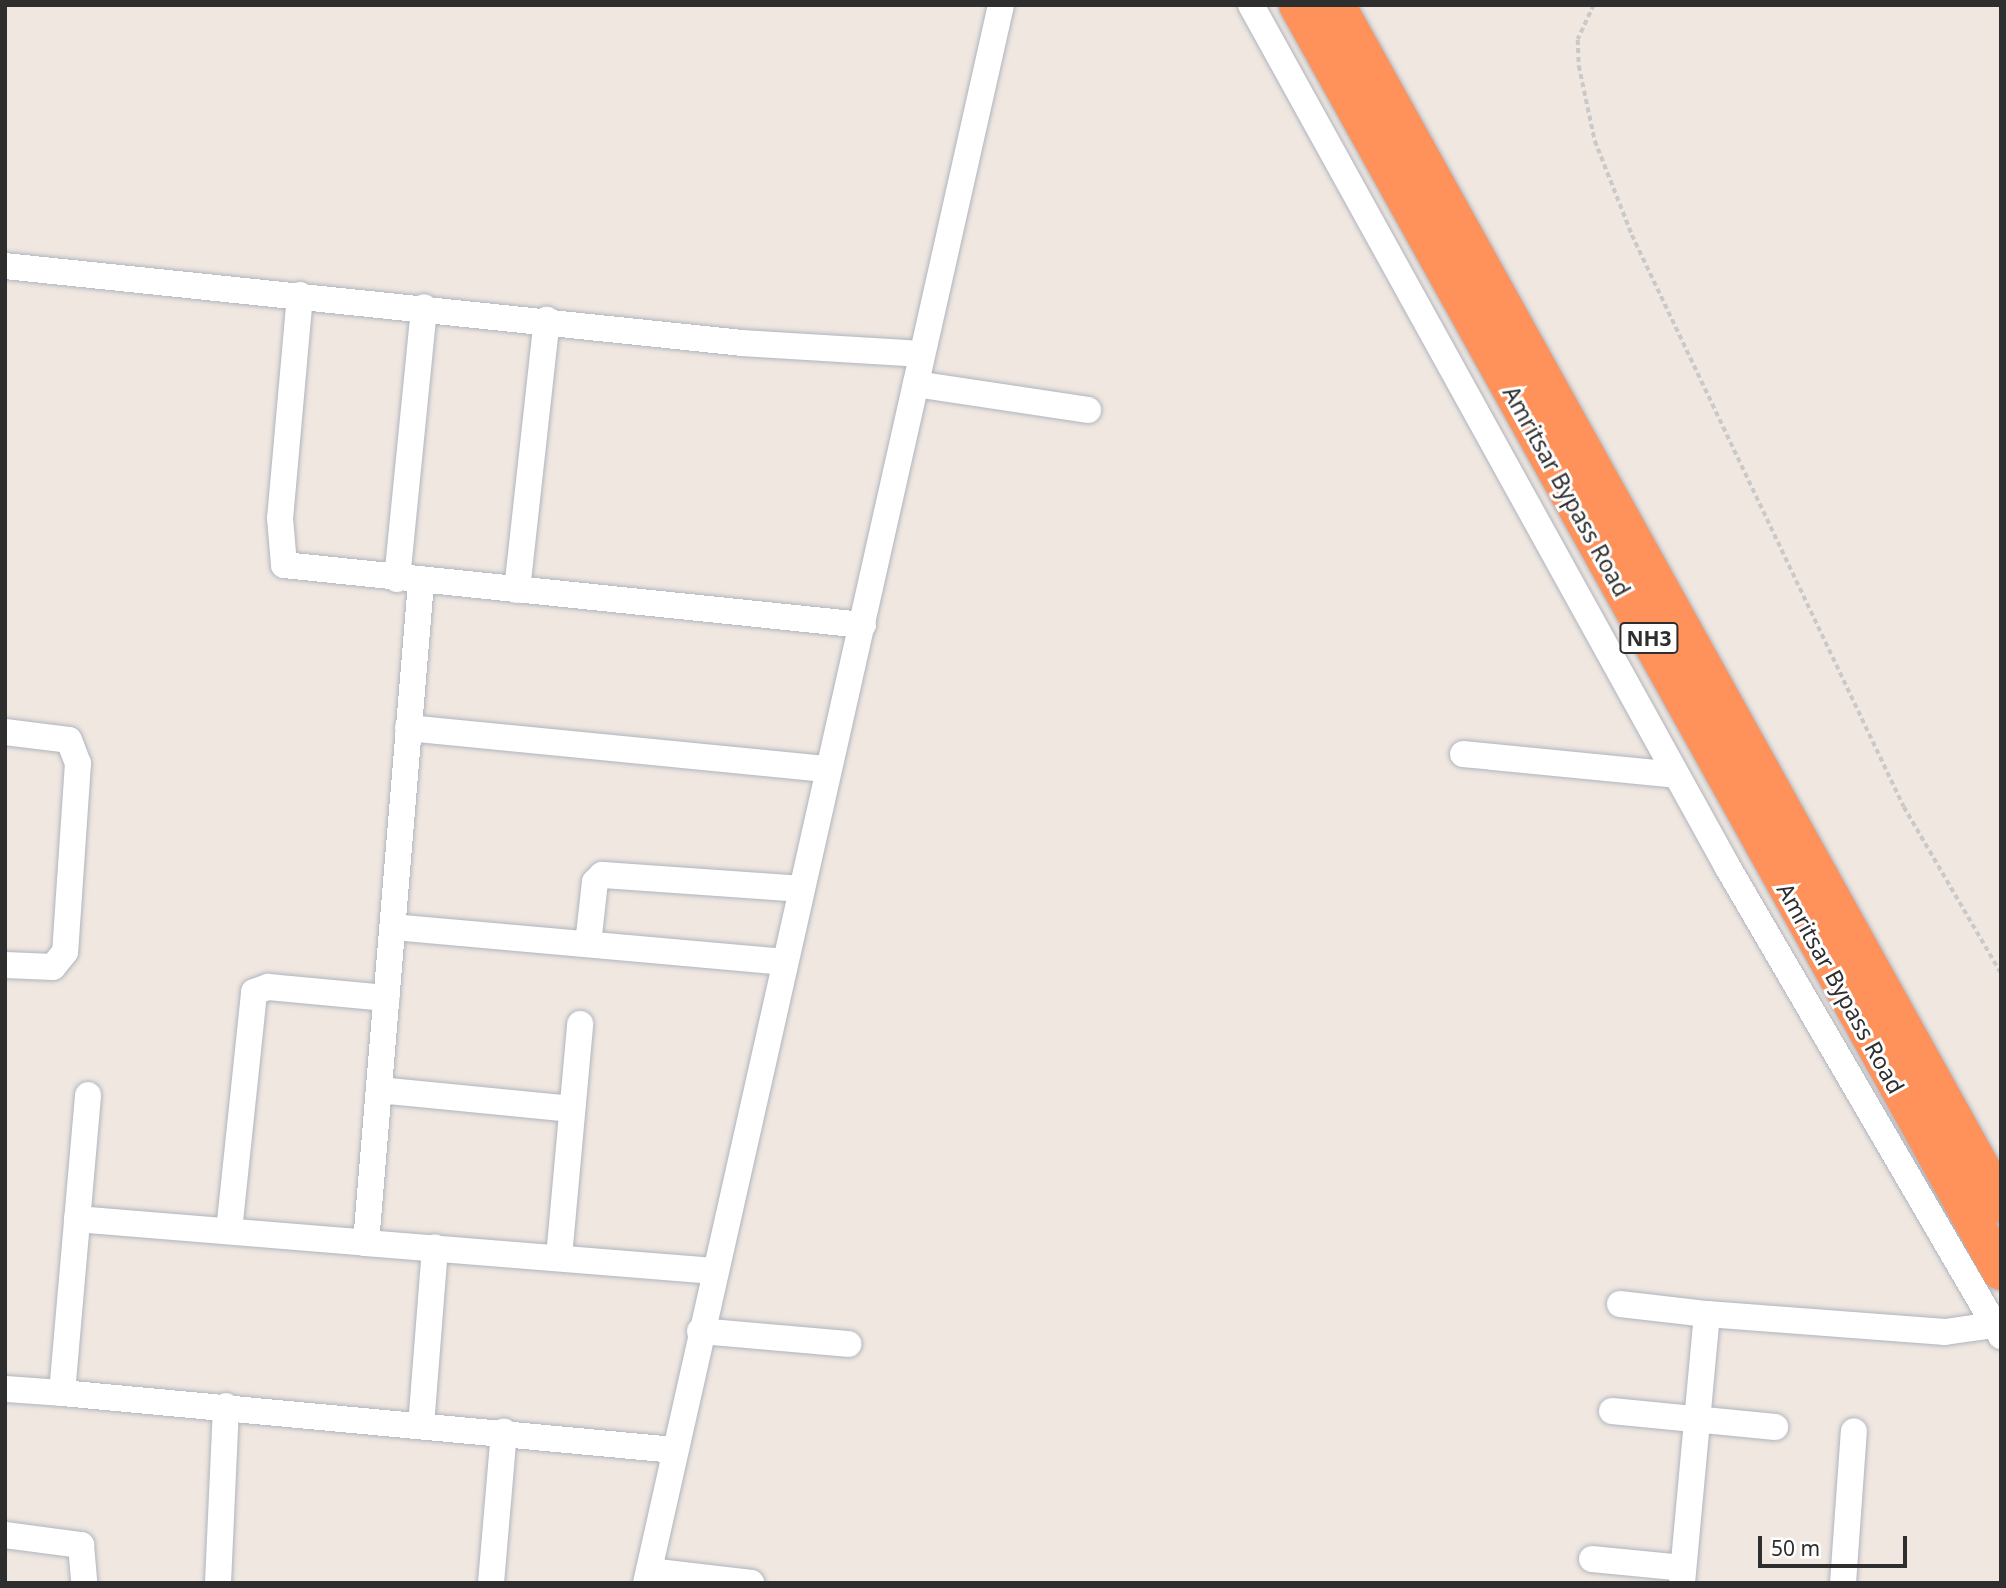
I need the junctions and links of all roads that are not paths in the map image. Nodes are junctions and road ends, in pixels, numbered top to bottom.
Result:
1 (1001, 5) edge
2 (1251, 5) edge
3 (1328, 12) edge
4 (5, 266) edge
5 (300, 295) junction
6 (424, 307) junction
7 (547, 320) junction
8 (922, 354) junction
9 (916, 384) junction
10 (1088, 410) dead end
11 (409, 581) junction
12 (517, 590) junction
13 (863, 625) junction
14 (408, 728) junction
15 (5, 732) edge
16 (1463, 754) dead end
17 (828, 769) junction
18 (1676, 775) junction
19 (801, 889) junction
20 (393, 927) junction
21 (588, 944) junction
22 (783, 962) junction
23 (5, 964) edge
24 (386, 998) junction
25 (580, 1024) dead end
26 (379, 1090) junction
27 (88, 1095) dead end
28 (572, 1109) junction
29 (2001, 1204) edge
30 (77, 1219) junction
31 (229, 1231) junction
32 (366, 1243) junction
33 (435, 1248) junction
34 (559, 1257) junction
35 (714, 1270) junction
36 (2001, 1271) edge
37 (1620, 1304) dead end
38 (1707, 1314) junction
39 (1999, 1329) edge
40 (700, 1331) junction
41 (848, 1344) dead end
42 (5, 1389) edge
43 (62, 1393) junction
44 (226, 1406) junction
45 (1612, 1410) dead end
46 (1695, 1419) junction
47 (421, 1426) junction
48 (1775, 1427) dead end
49 (1854, 1432) dead end
50 (504, 1433) junction
51 (674, 1450) junction
52 (5, 1535) edge
53 (1592, 1559) dead end
54 (1682, 1575) edge
55 (648, 1577) edge
56 (84, 1583) edge
57 (218, 1583) edge
58 (491, 1583) edge
59 (751, 1583) edge
60 (1843, 1583) edge

1 - 8 street
2 - 18 street
3 - 29 highway, Amritsar Bypass Road / NH3
3 - 36 highway, Amritsar Bypass Road / NH3
4 - 5 street
5 - 6 street
5 - 11 street
6 - 7 street
6 - 11 street
7 - 8 street
7 - 12 street
8 - 9 street
9 - 10 street
9 - 13 street
11 - 12 street
11 - 14 street
12 - 13 street
13 - 17 street
14 - 17 street
14 - 20 street
15 - 23 street
16 - 18 street
17 - 19 street
18 - 39 street
19 - 21 street
19 - 22 street
20 - 21 street
20 - 24 street
21 - 22 street
22 - 35 street
24 - 26 street
24 - 31 street
25 - 28 street
26 - 28 street
26 - 32 street
27 - 30 street
28 - 34 street
30 - 31 street
30 - 43 street
31 - 32 street
32 - 33 street
33 - 34 street
33 - 47 street
34 - 35 street
35 - 40 street
37 - 38 street
38 - 39 street
38 - 46 street
40 - 41 street
40 - 51 street
42 - 43 street
43 - 44 street
44 - 47 street
44 - 57 street
45 - 46 street
46 - 48 street
46 - 54 street
47 - 50 street
49 - 60 street
50 - 51 street
50 - 58 street
51 - 55 street
52 - 56 street
53 - 54 street
55 - 59 street

